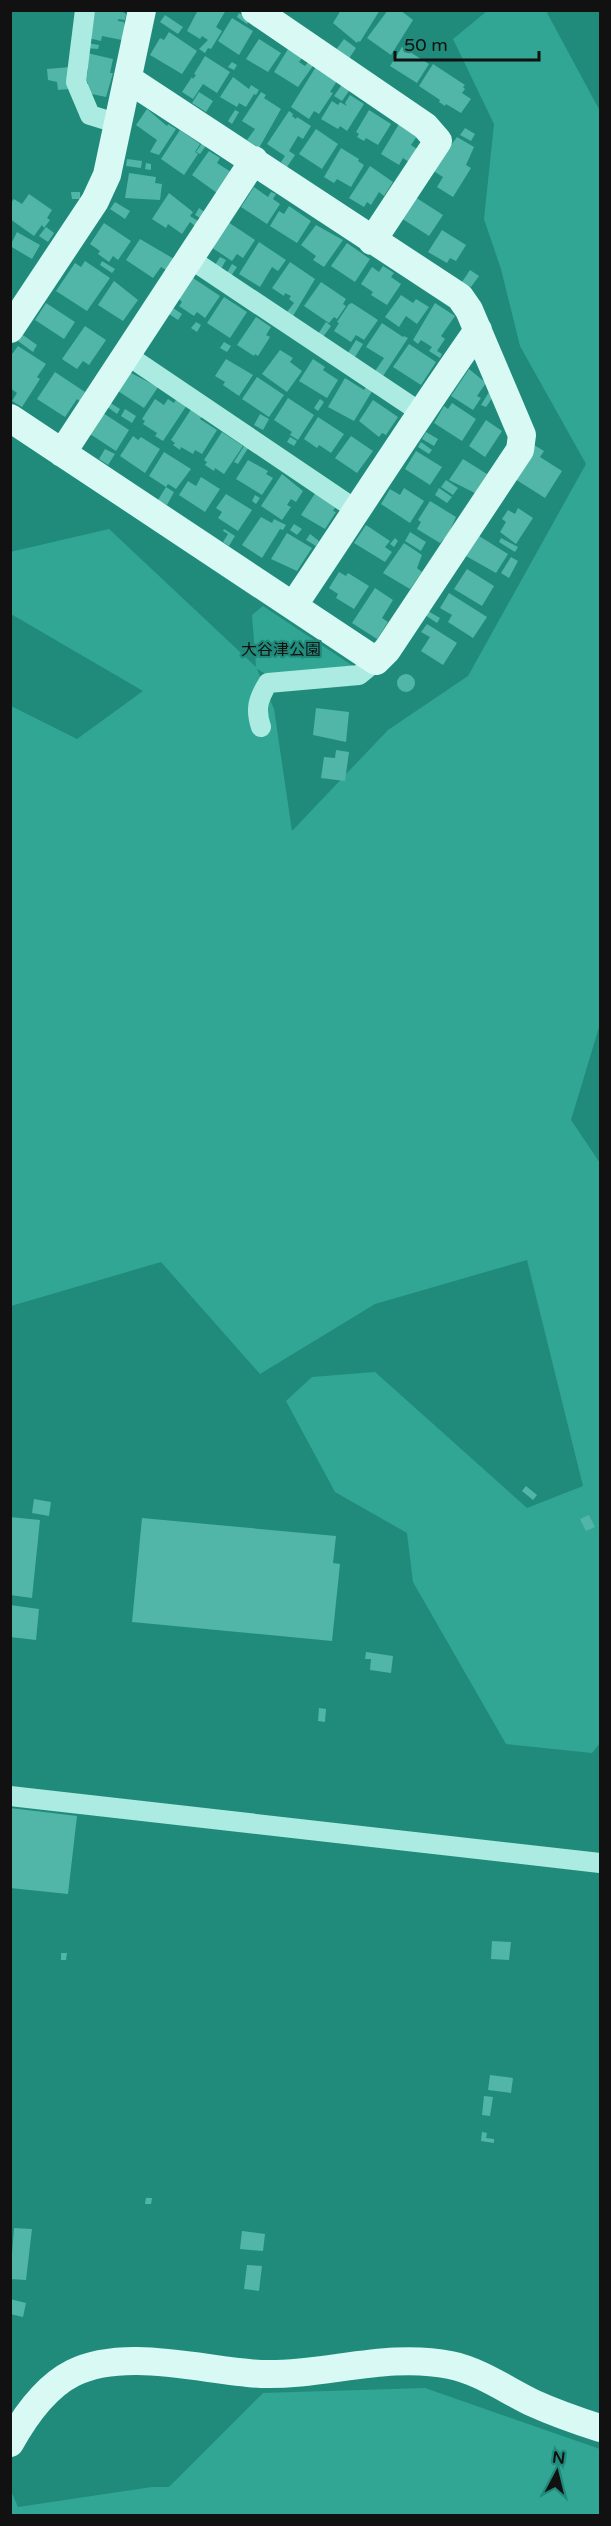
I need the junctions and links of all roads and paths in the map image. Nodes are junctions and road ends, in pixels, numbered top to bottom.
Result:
1 (85, 10) edge
2 (142, 10) edge
3 (255, 10) edge
4 (128, 79) junction
5 (119, 124) junction
6 (254, 160) junction
7 (372, 241) junction
8 (189, 258) junction
9 (10, 330) edge
10 (478, 330) junction
11 (127, 355) junction
12 (420, 412) junction
13 (10, 418) edge
14 (62, 453) junction
15 (358, 511) junction
16 (293, 606) junction
17 (376, 662) junction
18 (261, 727) dead end
19 (10, 1796) edge
20 (600, 1863) edge
21 (600, 2428) edge
22 (10, 2443) edge

1 - 5 street
2 - 4 street
3 - 7 street
4 - 5 street
4 - 6 street
5 - 9 street
6 - 7 street
6 - 8 street
7 - 10 street
8 - 11 street
8 - 12 street
10 - 12 street
10 - 17 street
11 - 14 street
11 - 15 street
12 - 15 street
13 - 14 street
14 - 16 street
15 - 16 street
16 - 17 street
17 - 18 street
19 - 20 street
21 - 22 street

